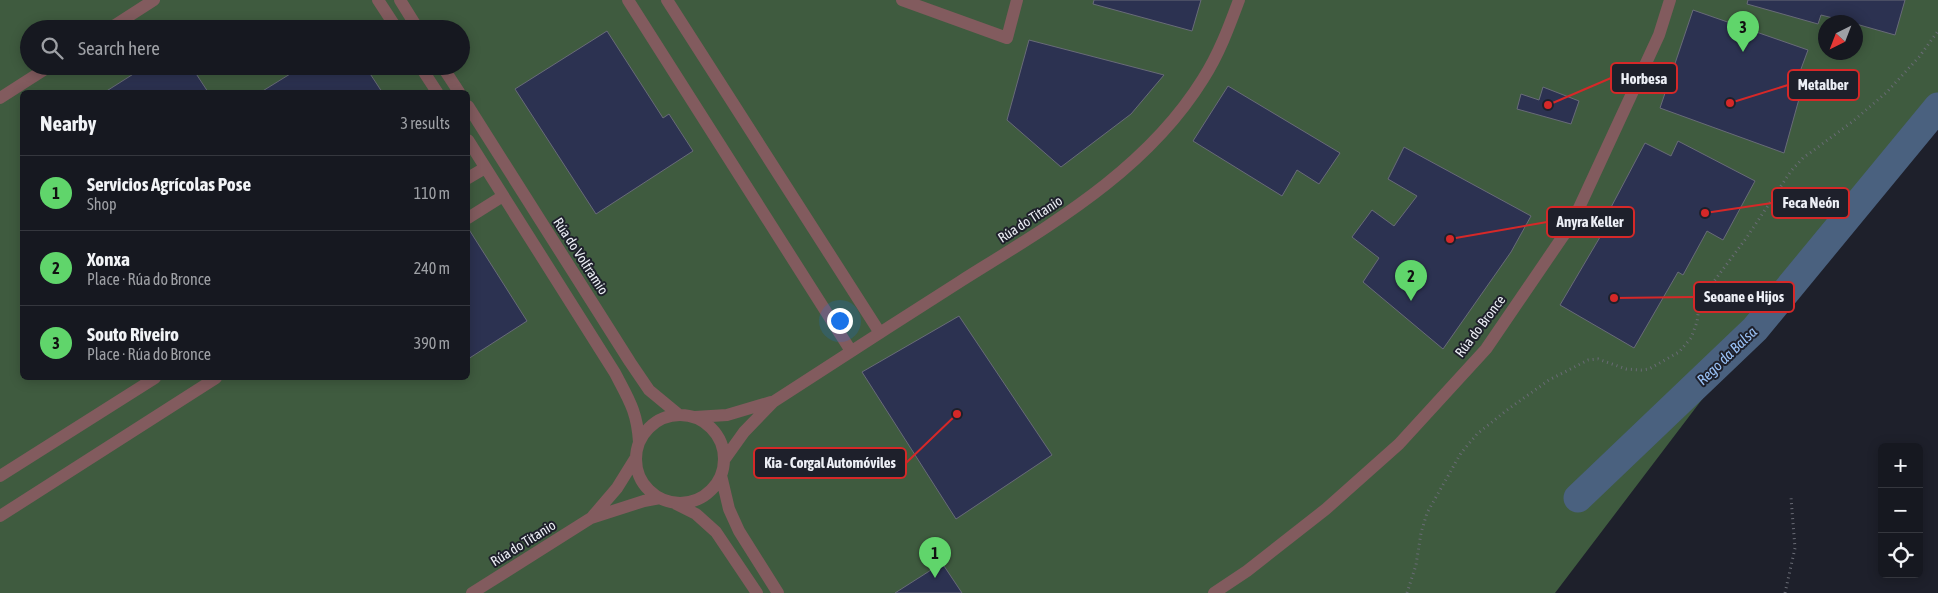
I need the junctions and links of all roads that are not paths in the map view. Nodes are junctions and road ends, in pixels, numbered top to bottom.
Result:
1 (154, 0) edge
2 (378, 0) edge
3 (400, 0) edge
4 (628, 0) edge
5 (667, 0) edge
6 (902, 0) edge
7 (1017, 0) edge
8 (1239, 0) edge
9 (1670, 0) edge
10 (123, 20) edge
11 (391, 20) edge
12 (412, 20) edge
13 (36, 75) edge
14 (426, 75) edge
15 (448, 75) edge
16 (436, 90) edge
17 (458, 90) edge
18 (0, 98) edge
19 (470, 109) edge
20 (470, 143) edge
21 (485, 168) junction
22 (470, 177) edge
23 (503, 196) junction
24 (470, 217) edge
25 (880, 332) junction
26 (851, 351) junction
27 (152, 380) edge
28 (213, 380) edge
29 (773, 402) junction
30 (678, 414) junction
31 (694, 417) junction
32 (639, 442) junction
33 (635, 459) junction
34 (724, 460) junction
35 (721, 475) junction
36 (0, 476) edge
37 (660, 498) junction
38 (674, 503) junction
39 (0, 516) edge
40 (591, 518) junction
41 (472, 593) edge
42 (757, 593) edge
43 (778, 593) edge
44 (1214, 593) edge

1 - 10 street
2 - 11 street
3 - 12 street
4 - 26 street
5 - 25 street
6 - 7 street
8 - 25 street, Rúa do Titanio
9 - 44 street, Rúa do Bronce
13 - 18 street
14 - 16 street
15 - 17 street
19 - 30 street, Rúa do Volframio
20 - 21 street
21 - 22 street
21 - 23 street
23 - 24 street
23 - 32 street
25 - 26 street, Rúa do Titanio
26 - 29 street, Rúa do Titanio
27 - 36 street
28 - 39 street
29 - 31 street
29 - 34 street
30 - 31 street
30 - 32 street
31 - 34 street
32 - 33 street
33 - 37 street
33 - 40 street
34 - 35 street
35 - 38 street
35 - 43 street
37 - 38 street
37 - 40 street
38 - 42 street
40 - 41 street, Rúa do Titanio

